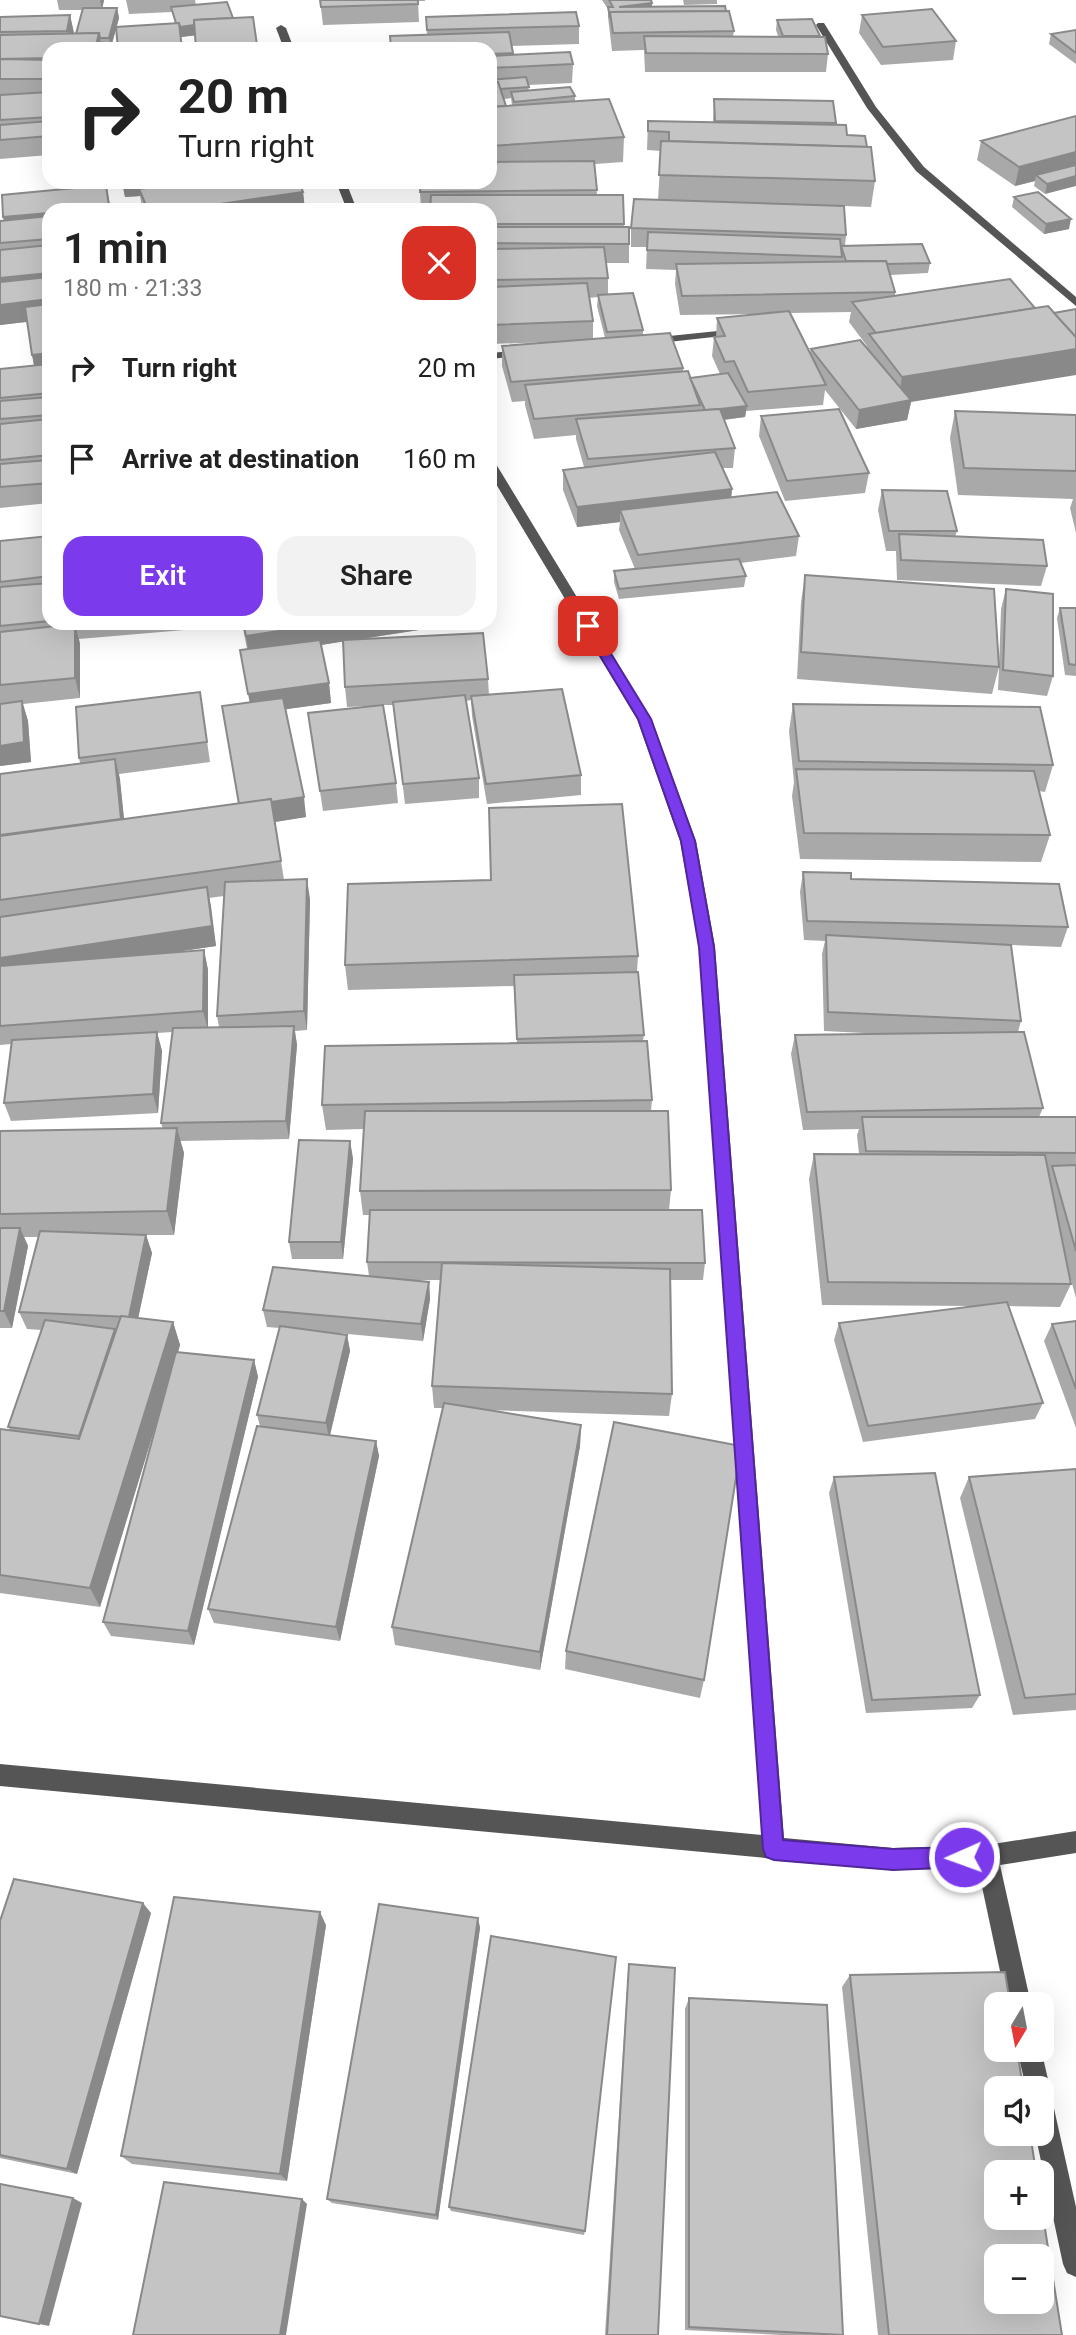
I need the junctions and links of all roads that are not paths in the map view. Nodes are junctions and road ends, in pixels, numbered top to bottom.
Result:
1 (821, 25) dead end
2 (281, 28) dead end
3 (286, 42) edge
4 (1076, 303) edge
5 (756, 330) edge
6 (636, 342) edge
7 (543, 351) edge
8 (497, 355) edge
9 (497, 476) edge
10 (0, 1775) edge
11 (1076, 1842) edge
12 (774, 1849) junction
13 (987, 1856) junction
14 (1016, 1992) edge
15 (1050, 2146) edge
16 (1076, 2264) edge

1 - 4 street
2 - 3 street
5 - 6 street
7 - 8 street
9 - 12 street
10 - 12 street
11 - 13 street
12 - 13 street
13 - 14 street
15 - 16 street

